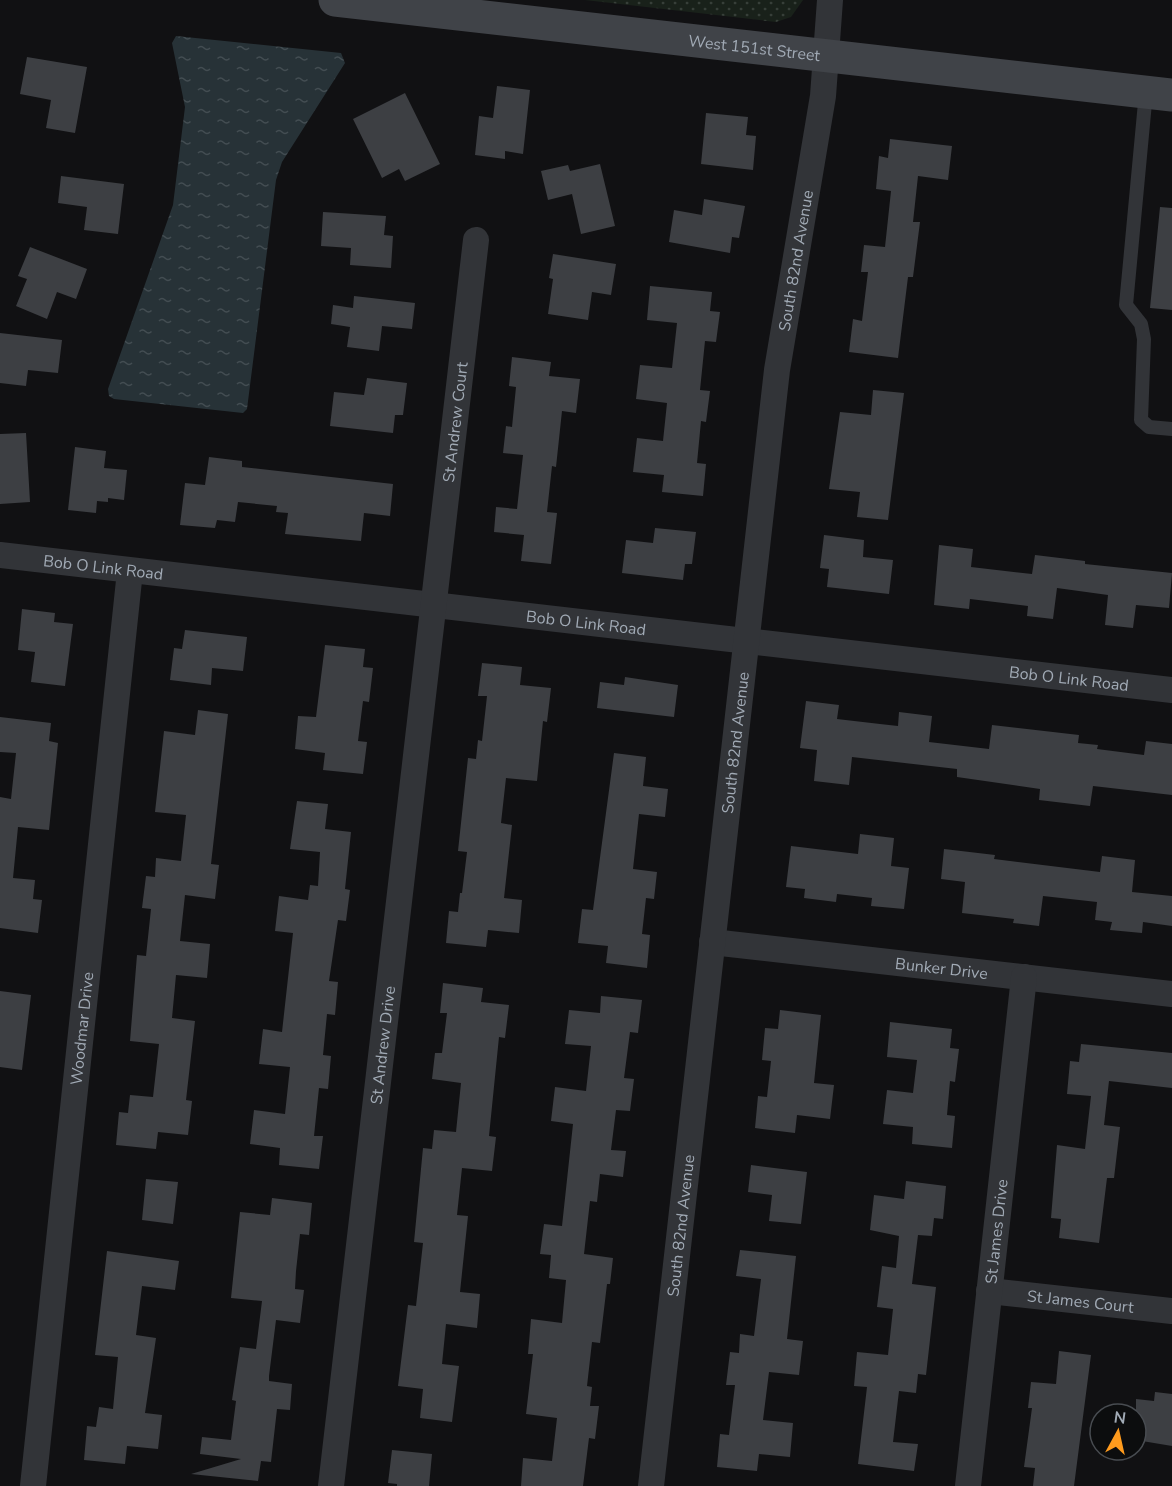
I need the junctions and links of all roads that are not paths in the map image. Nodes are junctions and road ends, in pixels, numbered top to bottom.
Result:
1 (335, 0) edge
2 (830, 0) edge
3 (824, 56) junction
4 (1159, 93) edge
5 (476, 240) dead end
6 (1172, 429) edge
7 (0, 555) edge
8 (130, 571) junction
9 (434, 605) junction
10 (745, 641) junction
11 (1172, 690) edge
12 (712, 942) junction
13 (1024, 977) junction
14 (1172, 994) edge
15 (989, 1291) junction
16 (1172, 1311) edge
17 (33, 1486) edge
18 (331, 1486) edge
19 (651, 1486) edge
20 (968, 1486) edge

1 - 3 street, West 151st Street
2 - 3 street, South 82nd Avenue
3 - 4 street, West 151st Street
3 - 10 street, South 82nd Avenue
4 - 6 lane
5 - 9 street, St Andrew Court
7 - 8 street, Bob O Link Road
8 - 9 street, Bob O Link Road
8 - 17 street, Woodmar Drive
9 - 10 street, Bob O Link Road
9 - 18 street, St Andrew Drive
10 - 11 street, Bob O Link Road
10 - 12 street, South 82nd Avenue
12 - 13 street, Bunker Drive
12 - 19 street, South 82nd Avenue
13 - 14 street, Bunker Drive
13 - 15 street, St James Drive
15 - 16 street, St James Court
15 - 20 street, St James Drive

